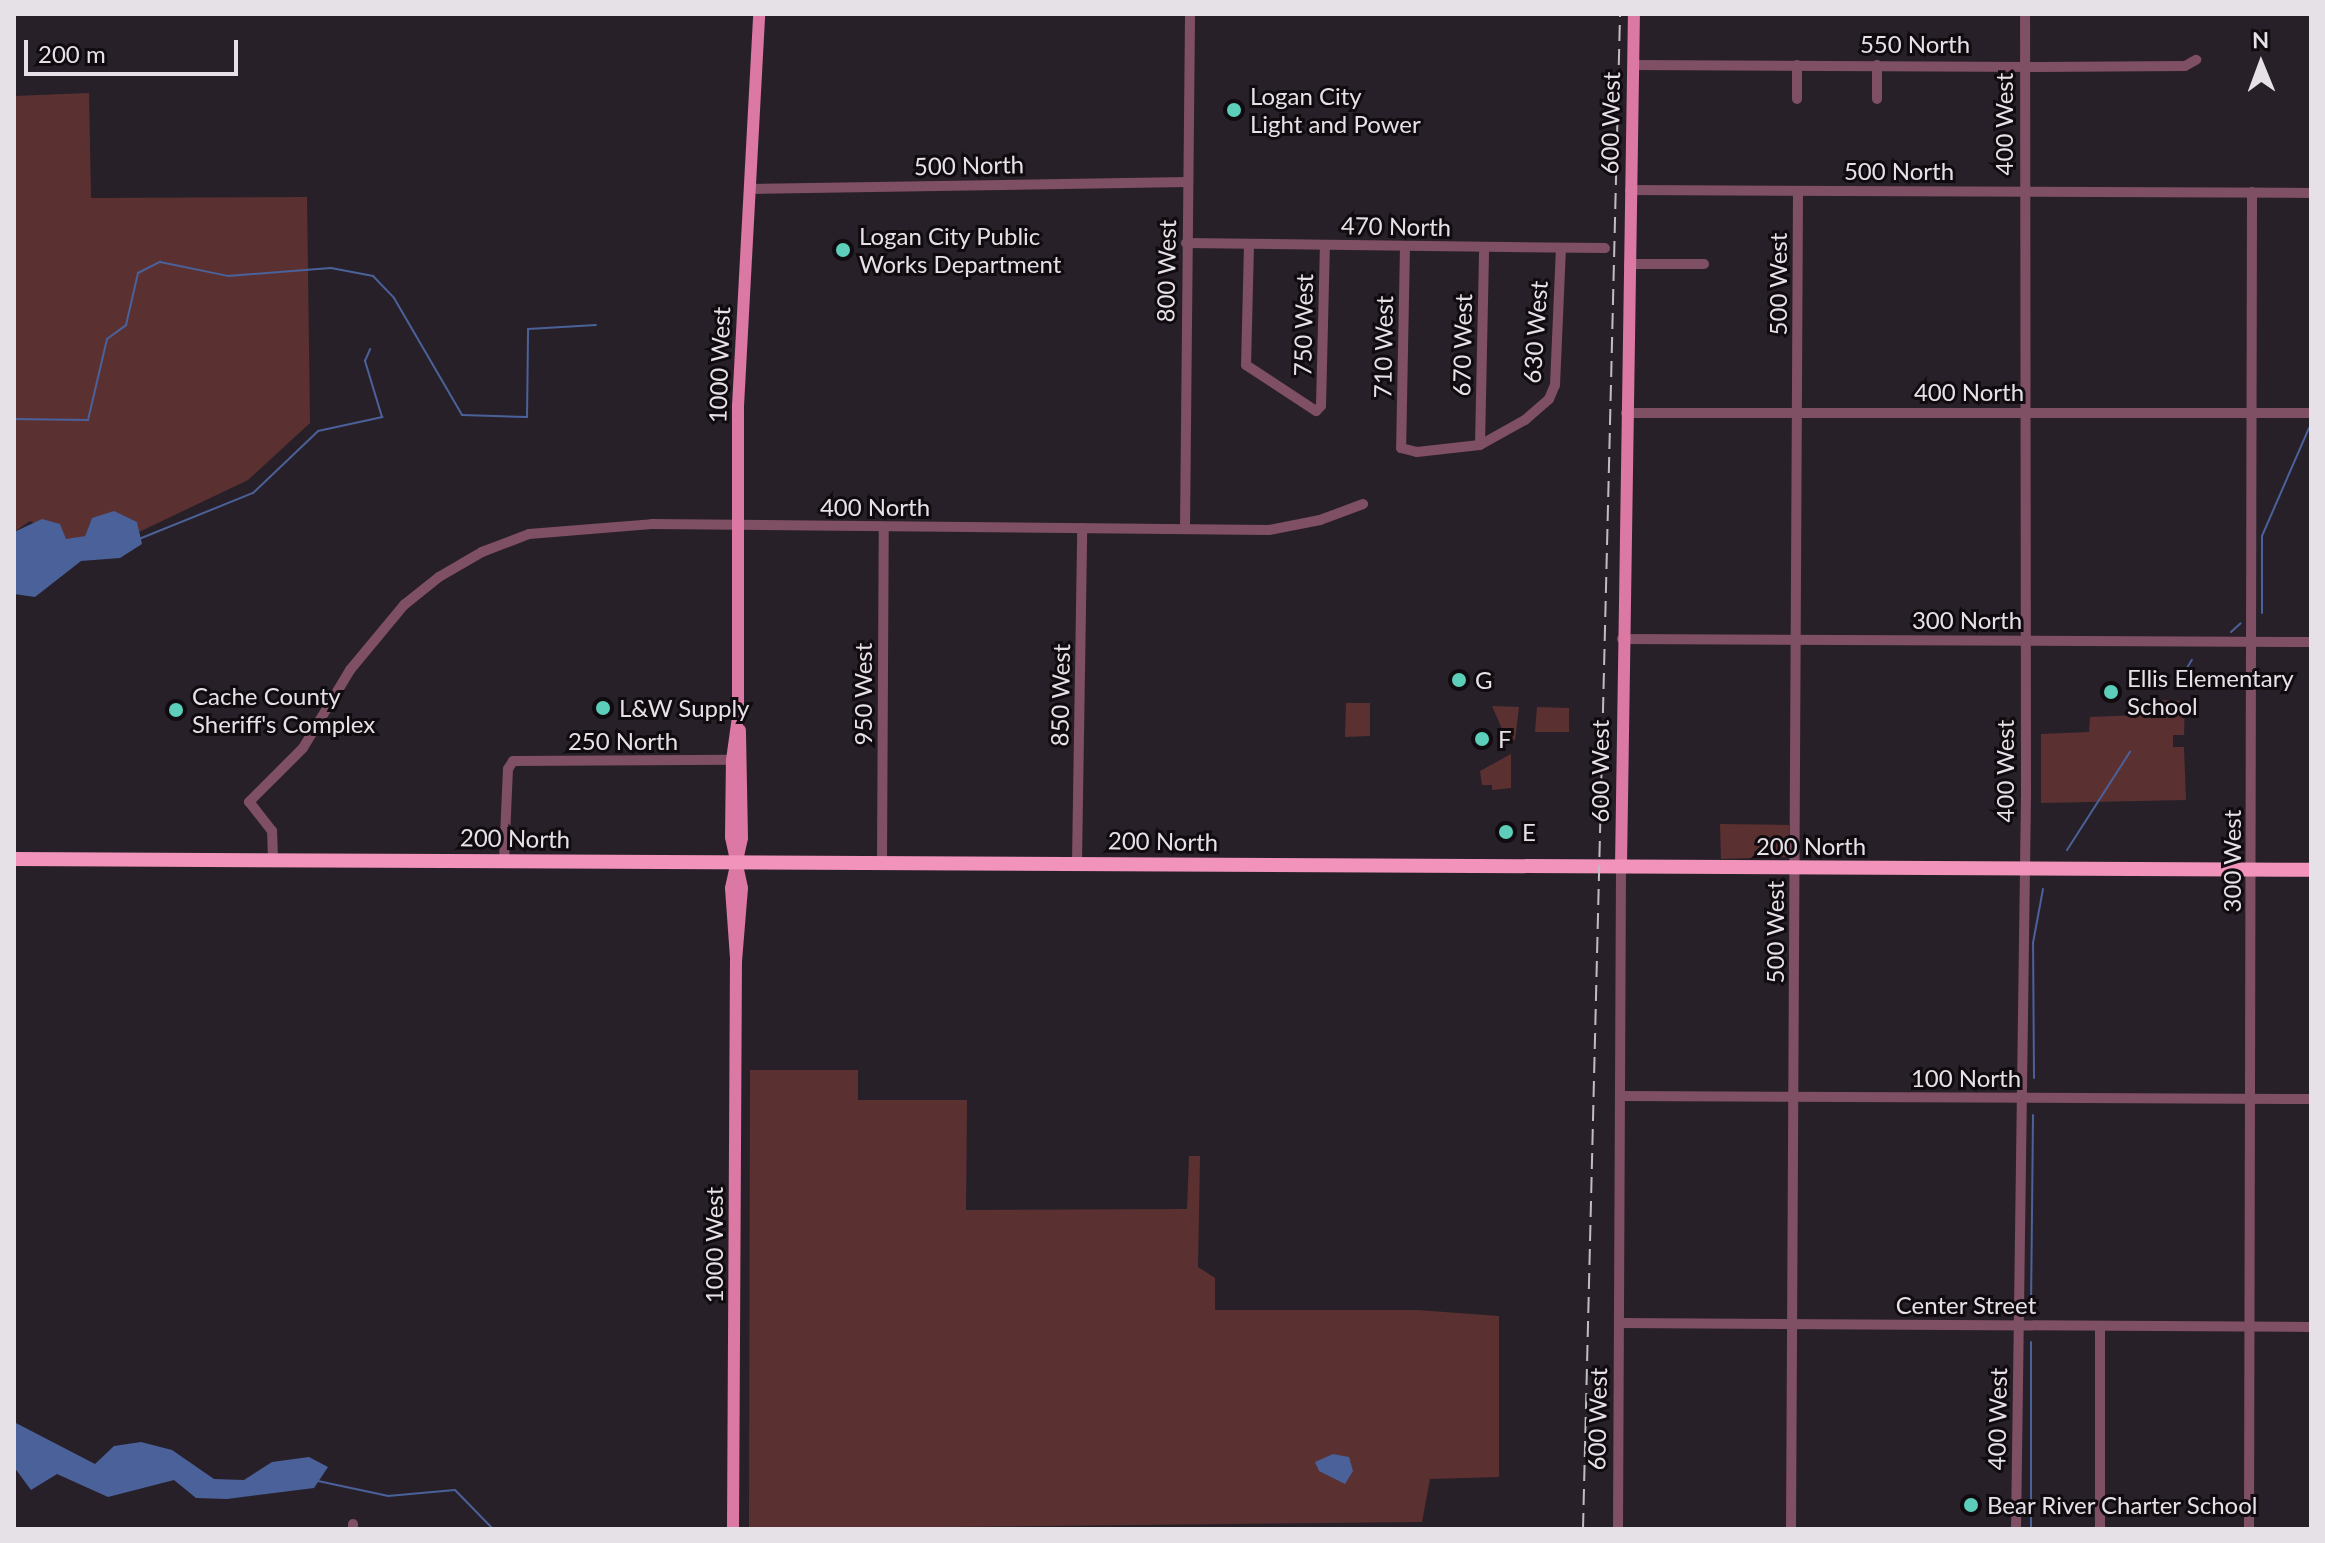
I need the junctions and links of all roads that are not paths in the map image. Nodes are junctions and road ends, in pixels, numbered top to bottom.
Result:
1 (759, 14) edge
2 (1190, 14) edge
3 (1634, 14) edge
4 (2025, 14) edge
5 (2196, 60) dead end
6 (1633, 65) junction
7 (1797, 65) junction
8 (1877, 65) junction
9 (2024, 66) junction
10 (1797, 99) dead end
11 (1877, 99) dead end
12 (1188, 182) junction
13 (750, 189) junction
14 (1630, 190) junction
15 (1798, 191) junction
16 (2024, 191) junction
17 (2252, 192) junction
18 (2311, 193) edge
19 (1186, 243) junction
20 (1249, 244) junction
21 (1325, 245) junction
22 (1405, 246) junction
23 (1484, 247) junction
24 (1561, 248) junction
25 (1605, 248) dead end
26 (1629, 264) junction
27 (1704, 264) dead end
28 (1797, 411) junction
29 (2024, 412) junction
30 (2252, 412) junction
31 (1626, 413) junction
32 (2311, 413) edge
33 (1480, 445) junction
34 (1401, 448) joint
35 (1363, 504) dead end
36 (739, 526) junction
37 (884, 527) junction
38 (1082, 528) junction
39 (1185, 529) junction
40 (1622, 639) junction
41 (1796, 639) junction
42 (2026, 641) junction
43 (2252, 642) junction
44 (2311, 642) edge
45 (738, 717) junction
46 (732, 760) junction
47 (273, 858) junction
48 (14, 859) edge
49 (504, 860) junction
50 (737, 862) junction
51 (882, 862) junction
52 (1077, 862) junction
53 (1621, 866) junction
54 (1795, 868) junction
55 (2024, 869) junction
56 (2252, 869) junction
57 (2311, 870) edge
58 (1621, 1096) junction
59 (1794, 1097) junction
60 (2021, 1098) junction
61 (2252, 1099) junction
62 (2311, 1099) edge
63 (1620, 1323) junction
64 (1793, 1324) junction
65 (2018, 1325) junction
66 (2100, 1326) junction
67 (2252, 1326) junction
68 (2311, 1327) edge
69 (733, 1529) edge
70 (1618, 1529) edge
71 (1791, 1529) edge
72 (2016, 1529) edge
73 (2100, 1529) edge
74 (2249, 1529) edge

1 - 13 main road, 1000 West
2 - 12 street, 800 West
3 - 6 main road, 600 West
4 - 9 street, 400 West
5 - 9 street, 550 North
6 - 7 street, 550 North
6 - 14 main road, 600 West
7 - 8 street, 550 North
7 - 10 street
8 - 9 street, 550 North
8 - 11 street
9 - 16 street, 400 West
12 - 13 street, 500 North
12 - 19 street, 800 West
13 - 36 main road, 1000 West
14 - 15 street, 500 North
14 - 26 main road, 600 West
15 - 16 street, 500 North
15 - 28 street, 500 West
16 - 17 street, 500 North
16 - 29 street, 400 West
17 - 18 street, 500 North
17 - 30 street, 300 West
19 - 20 street, 470 North
19 - 39 street, 800 West
20 - 21 street, 470 North
20 - 21 street, 750 West
21 - 22 street, 470 North
22 - 23 street, 470 North
22 - 34 street, 710 West
23 - 24 street, 470 North
23 - 33 street, 670 West
24 - 25 street, 470 North
24 - 33 street, 630 West
26 - 27 street
26 - 31 main road, 600 West
28 - 29 street, 400 North
28 - 31 street, 400 North
28 - 41 street, 500 West
29 - 30 street, 400 North
29 - 42 street, 400 West
30 - 32 street, 400 North
30 - 43 street, 300 West
31 - 40 main road, 600 West
33 - 34 street, 630 West
35 - 39 street, 400 North
36 - 37 street, 400 North
36 - 45 main road, 1000 West
36 - 47 street, 400 North
37 - 38 street, 400 North
37 - 51 street, 950 West
38 - 39 street, 400 North
38 - 52 street, 850 West
40 - 41 street, 300 North
40 - 53 main road, 600 West
41 - 42 street, 300 North
41 - 54 street, 500 West
42 - 43 street, 300 North
42 - 55 street, 400 West
43 - 44 street, 300 North
43 - 56 street, 300 West
45 - 46 main road, 1000 West
45 - 50 main road, 1000 West
46 - 49 street, 250 North
46 - 50 main road, 1000 West
47 - 48 highway, 200 North
47 - 49 highway, 200 North
49 - 50 highway, 200 North
50 - 51 highway, 200 North
50 - 69 main road, 1000 West
51 - 52 highway, 200 North
52 - 53 highway, 200 North
53 - 54 highway, 200 North
53 - 58 street, 600 West
54 - 55 highway, 200 North
54 - 59 street, 500 West
55 - 56 highway, 200 North
55 - 60 street, 400 West
56 - 57 highway, 200 North
56 - 61 street, 300 West
58 - 59 street, 100 North
58 - 63 street, 600 West
59 - 60 street, 100 North
59 - 64 street, 500 West
60 - 61 street, 100 North
60 - 65 street, 400 West
61 - 62 street, 100 North
61 - 67 street, 300 West
63 - 64 street, Center Street
63 - 70 street, 600 West
64 - 65 street, Center Street
64 - 71 street, 500 West
65 - 66 street, Center Street
65 - 72 street, 400 West
66 - 67 street, Center Street
66 - 73 street
67 - 68 street, Center Street
67 - 74 street, 300 West

